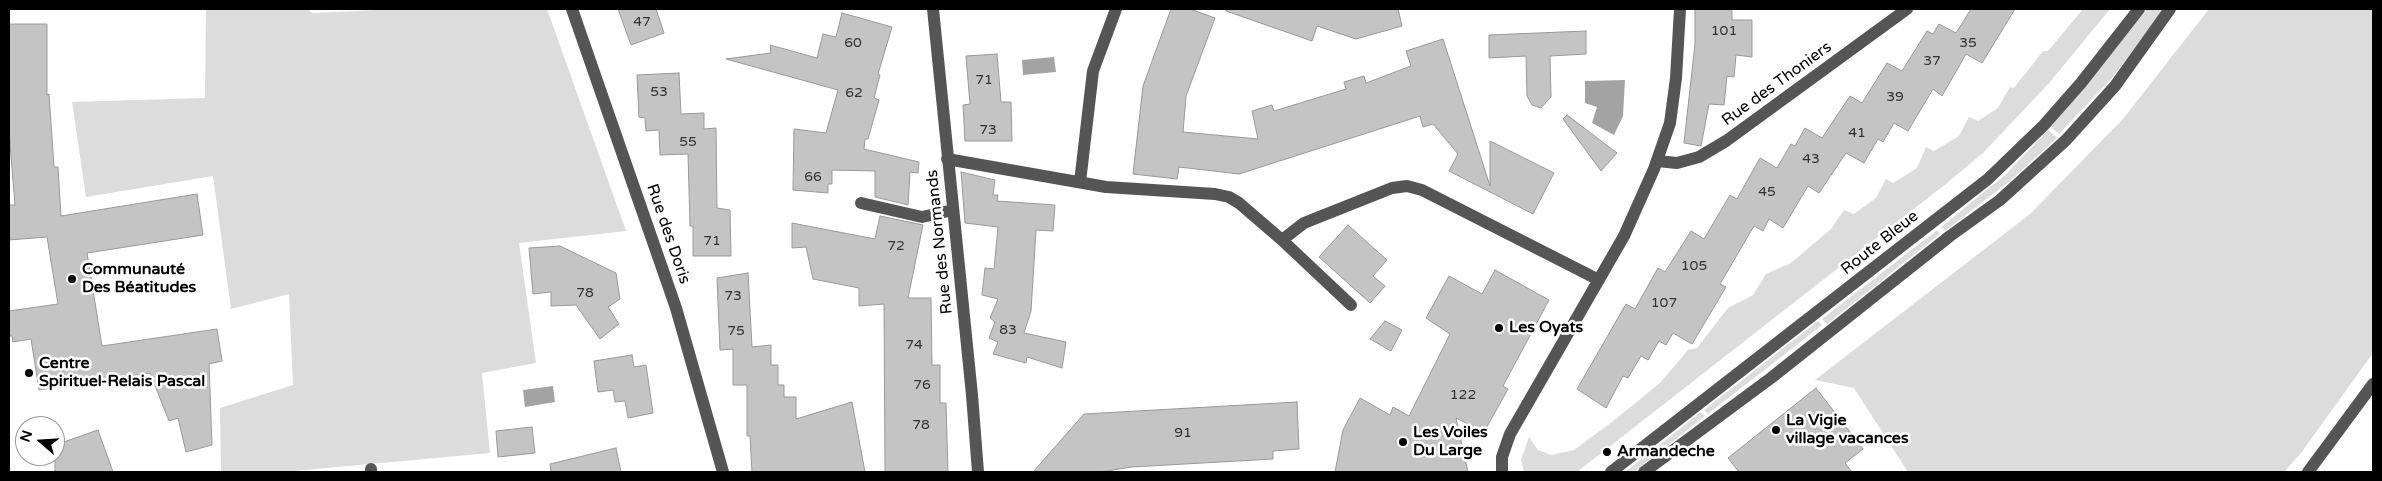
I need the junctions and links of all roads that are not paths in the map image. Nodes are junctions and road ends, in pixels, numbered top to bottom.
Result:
1 (572, 9) edge
2 (933, 9) edge
3 (1116, 9) edge
4 (1680, 9) edge
5 (1907, 9) edge
6 (2140, 9) edge
7 (2170, 9) edge
8 (948, 159) junction
9 (1657, 160) junction
10 (1080, 182) junction
11 (861, 204) dead end
12 (953, 210) junction
13 (1282, 240) junction
14 (1599, 280) junction
15 (1351, 305) dead end
16 (2373, 384) edge
17 (723, 472) edge
18 (978, 472) edge
19 (1502, 472) edge
20 (1610, 472) edge
21 (1644, 472) edge
22 (2308, 472) edge

1 - 17 street, Rue des Doris
2 - 8 street, Rue des Normands
3 - 10 street
4 - 9 street
5 - 9 street, Rue des Thoniers
6 - 20 street, Route Bleue
7 - 21 street
8 - 10 street
8 - 12 street, Rue des Normands
9 - 14 street
10 - 13 street
11 - 12 street
12 - 18 street, Rue des Normands
13 - 14 street
13 - 15 street
14 - 19 street
16 - 22 street

